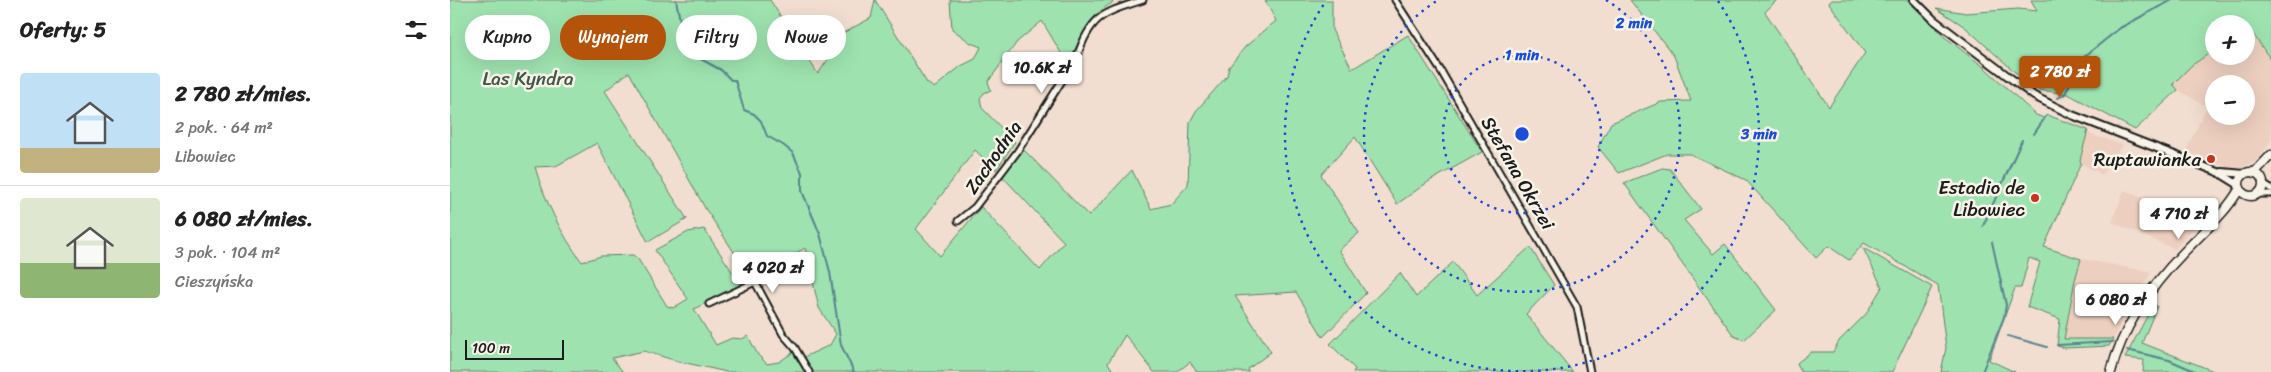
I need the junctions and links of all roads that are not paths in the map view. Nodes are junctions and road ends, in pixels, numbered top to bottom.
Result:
1 (1143, 0) edge
2 (1395, 0) edge
3 (1914, 0) edge
4 (2270, 156) edge
5 (2218, 172) junction
6 (2250, 173) junction
7 (2262, 182) junction
8 (2239, 187) junction
9 (2271, 189) edge
10 (2258, 194) junction
11 (2271, 194) edge
12 (2246, 195) junction
13 (2229, 206) junction
14 (958, 221) dead end
15 (710, 304) dead end
16 (809, 372) edge
17 (1590, 372) edge
18 (2111, 372) edge

1 - 14 street, Zachodnia
2 - 17 street, Stefana Okrzei
3 - 5 street
4 - 6 main road
4 - 7 main road
5 - 6 street
5 - 8 street
6 - 7 main road
6 - 8 main road
7 - 9 street
7 - 10 main road
8 - 12 main road
8 - 13 main road
10 - 11 street
10 - 12 main road
12 - 13 main road
13 - 18 main road
15 - 16 street

